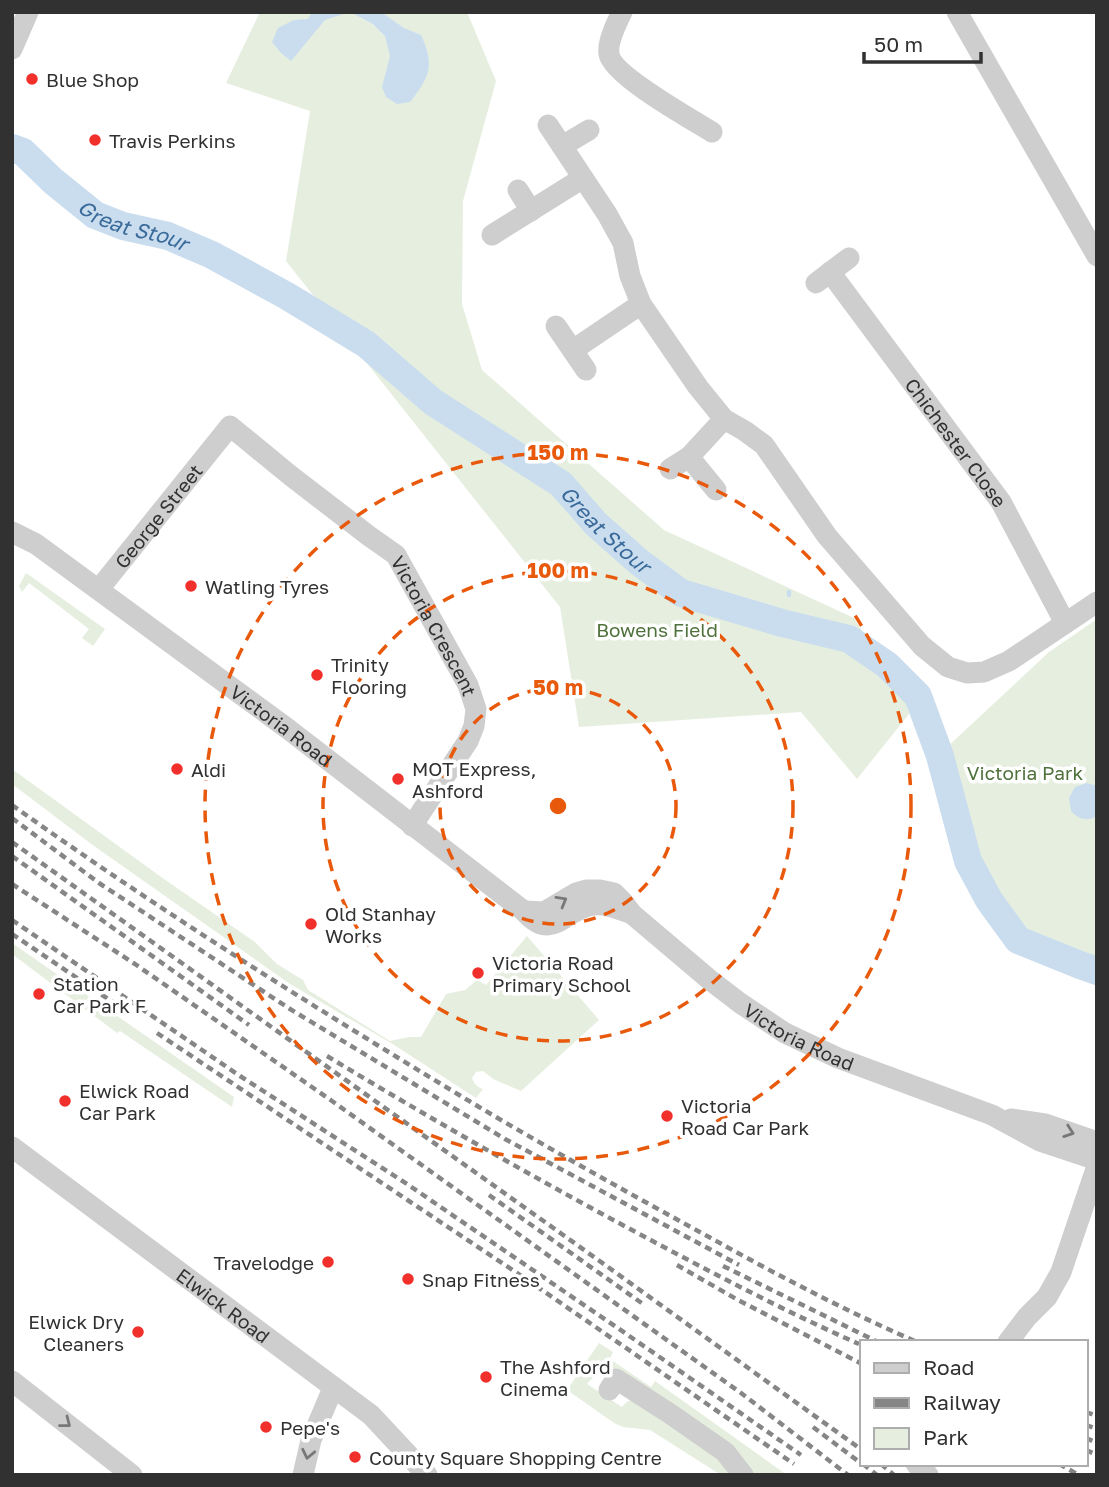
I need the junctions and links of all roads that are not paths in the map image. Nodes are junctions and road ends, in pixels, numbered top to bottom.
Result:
1 (28, 12) edge
2 (622, 12) edge
3 (957, 12) edge
4 (12, 49) edge
5 (548, 125) dead end
6 (589, 131) dead end
7 (712, 132) dead end
8 (562, 146) junction
9 (583, 178) junction
10 (518, 190) dead end
11 (531, 211) junction
12 (492, 235) dead end
13 (1097, 256) edge
14 (849, 257) dead end
15 (641, 304) junction
16 (556, 326) dead end
17 (573, 350) junction
18 (586, 370) dead end
19 (724, 419) junction
20 (217, 443) joint
21 (690, 457) junction
22 (670, 469) dead end
23 (716, 490) dead end
24 (12, 517) edge
25 (12, 532) edge
26 (36, 544) junction
27 (99, 589) junction
28 (1097, 602) edge
29 (1065, 623) junction
30 (412, 826) junction
31 (992, 1115) junction
32 (1097, 1142) edge
33 (12, 1147) edge
34 (1097, 1160) edge
35 (1097, 1166) edge
36 (1010, 1340) edge
37 (12, 1381) edge
38 (333, 1388) junction
39 (609, 1390) dead end
40 (132, 1475) edge
41 (303, 1475) edge
42 (427, 1475) edge
43 (743, 1475) edge

1 - 4 street
2 - 7 street
3 - 13 street
5 - 8 street
6 - 8 street
8 - 9 street
9 - 11 street
9 - 15 street
10 - 11 street
11 - 12 street
14 - 29 street, Chichester Close
15 - 17 street
15 - 19 street
16 - 17 street
17 - 18 street
19 - 21 street
19 - 29 street
20 - 27 street, George Street
20 - 30 street, Victoria Crescent
21 - 22 street
21 - 23 street
24 - 26 street, Victoria Road
25 - 26 street, Victoria Road
26 - 27 street, Victoria Road
27 - 30 street, Victoria Road
28 - 29 street
30 - 31 street, Victoria Road
31 -> 32 street, Victoria Road
31 - 34 street, Victoria Road
33 - 38 street, Elwick Road
35 - 36 street
37 -> 40 street
38 -> 41 street
38 - 42 street, Elwick Road
39 - 43 street

